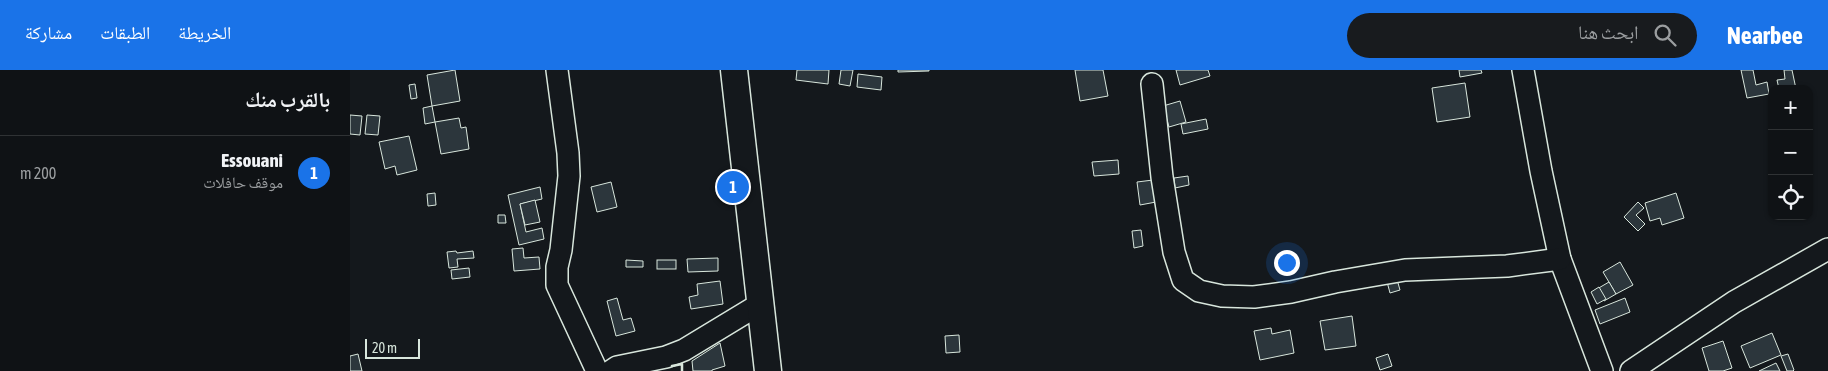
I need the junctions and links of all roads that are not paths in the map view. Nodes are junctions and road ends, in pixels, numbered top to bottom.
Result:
1 (557, 70) edge
2 (734, 70) edge
3 (1523, 70) edge
4 (1152, 84) dead end
5 (1828, 249) edge
6 (1560, 259) junction
7 (760, 304) junction
8 (597, 371) edge
9 (611, 371) edge
10 (768, 371) edge
11 (1602, 371) edge
12 (1631, 371) edge

1 - 8 street
2 - 7 main road
3 - 6 street
4 - 6 street
5 - 12 street
6 - 11 street
7 - 9 street
7 - 10 main road

